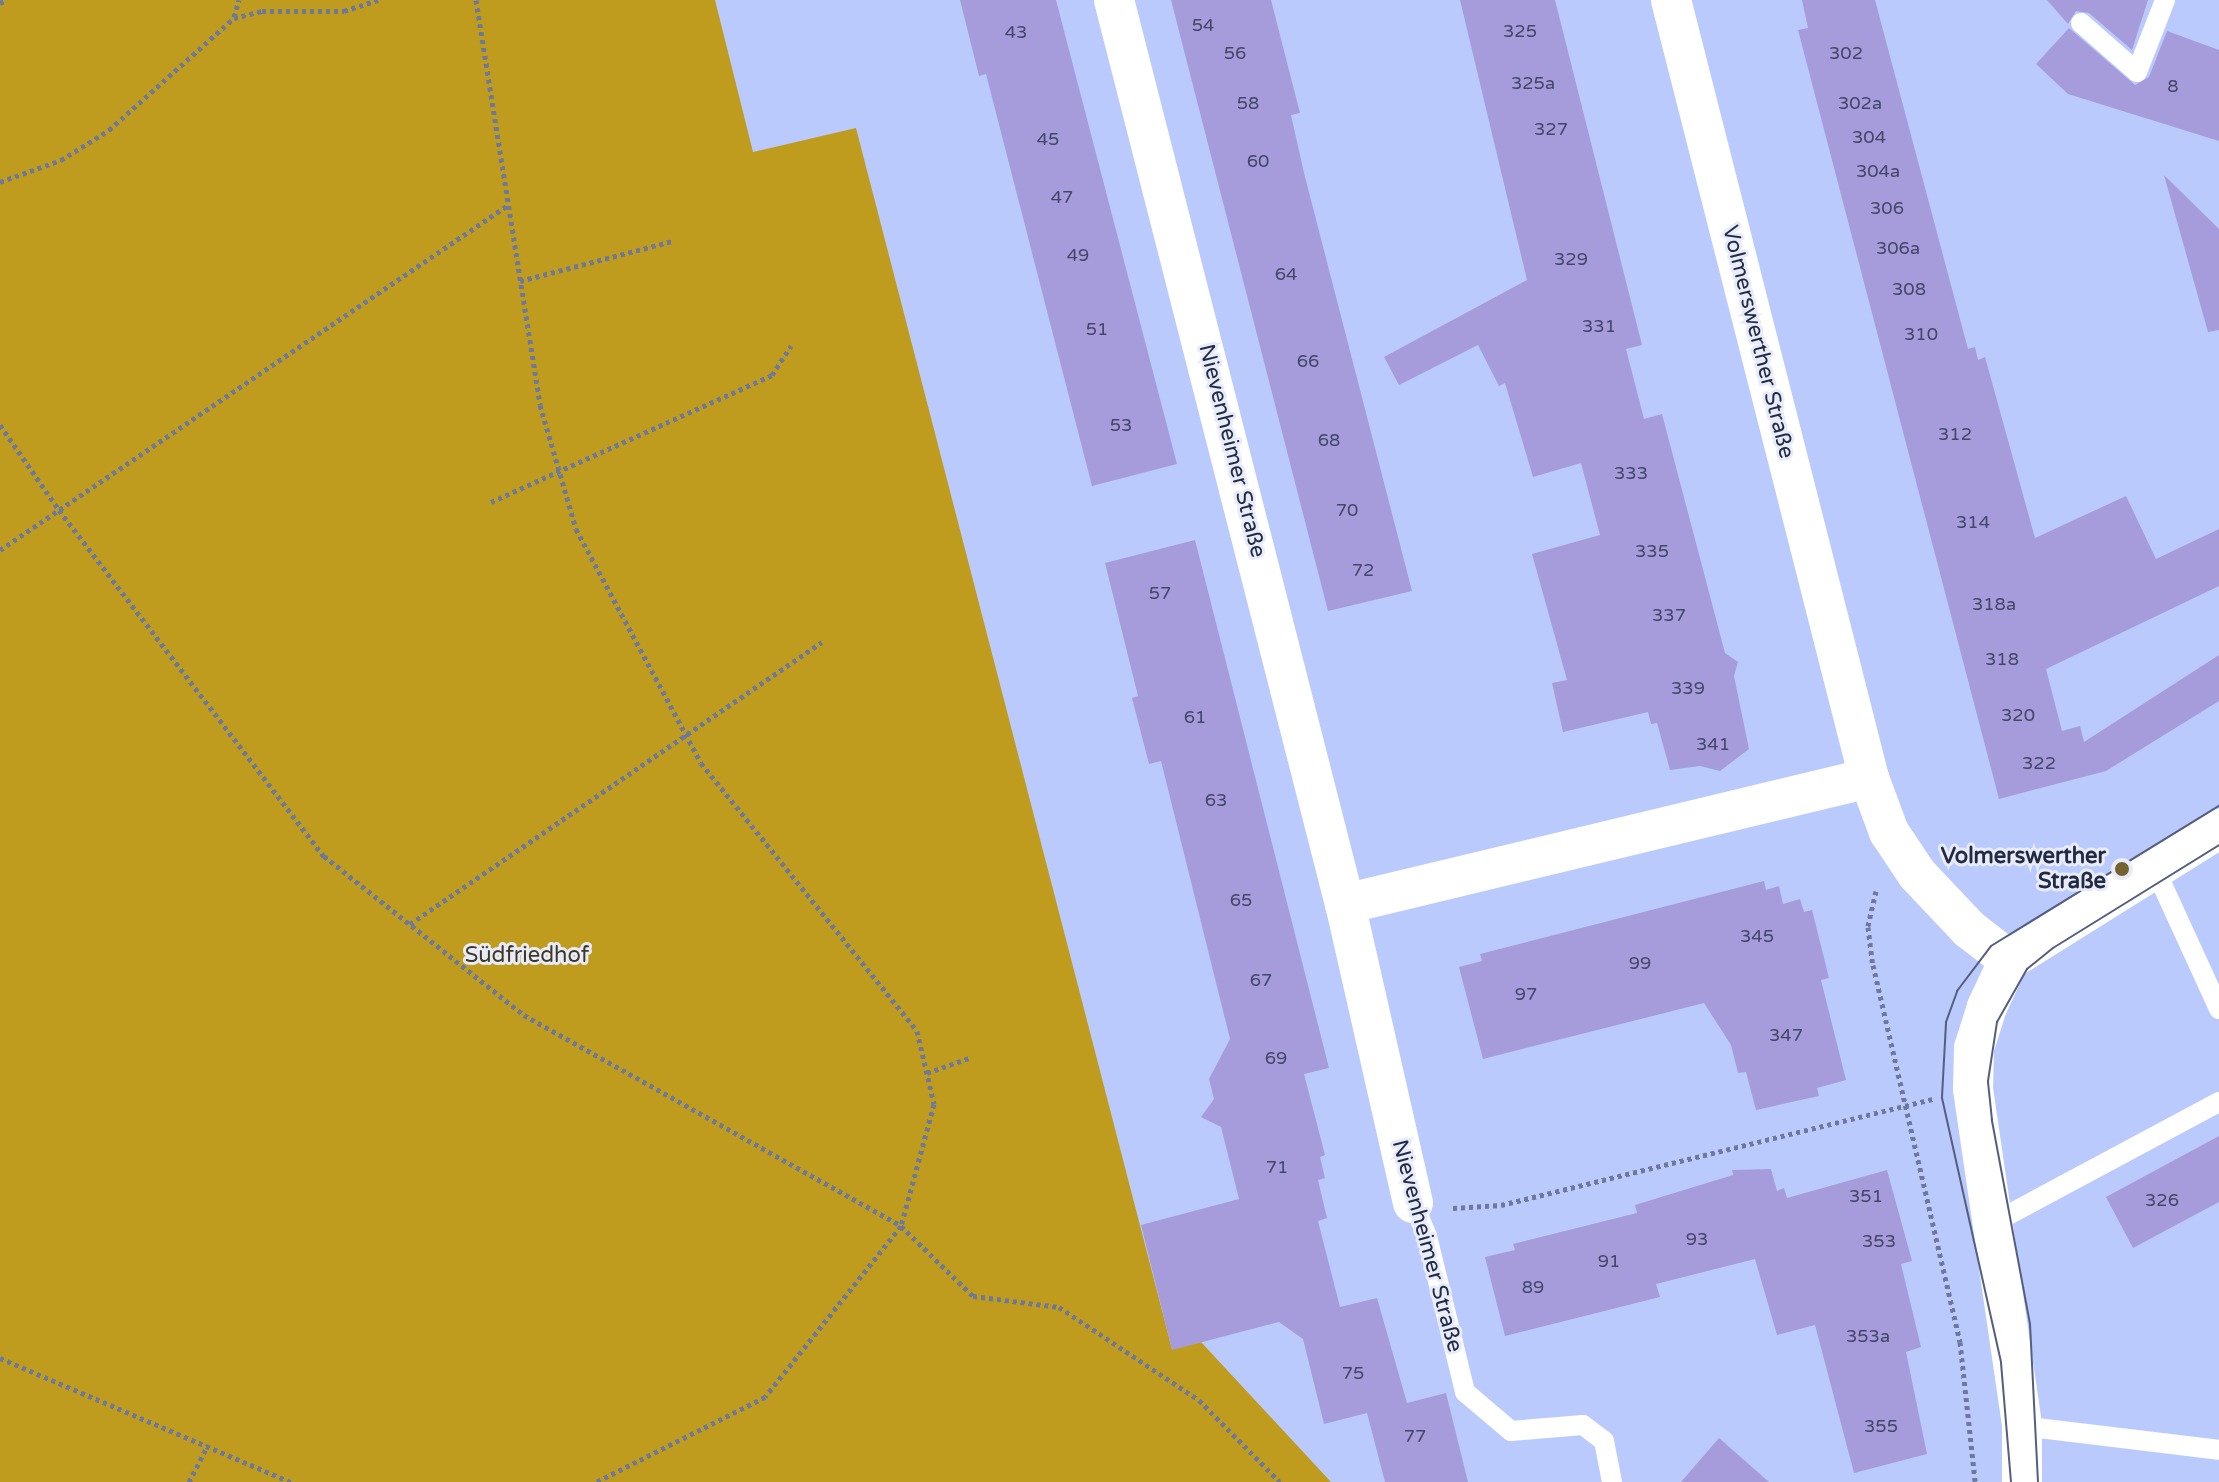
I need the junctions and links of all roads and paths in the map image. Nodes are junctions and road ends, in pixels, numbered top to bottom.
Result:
1 (7, 0) edge
2 (239, 0) edge
3 (378, 0) edge
4 (476, 0) edge
5 (1114, 0) edge
6 (1671, 0) edge
7 (2165, 0) edge
8 (0, 3) edge
9 (234, 18) junction
10 (2081, 23) dead end
11 (0, 182) edge
12 (508, 205) junction
13 (673, 241) dead end
14 (520, 281) junction
15 (791, 346) dead end
16 (0, 425) edge
17 (559, 470) junction
18 (491, 502) dead end
19 (59, 510) junction
20 (0, 550) edge
21 (822, 642) dead end
22 (686, 735) junction
23 (1869, 778) junction
24 (2219, 829) edge
25 (1905, 858) junction
26 (2155, 869) junction
27 (1345, 904) junction
28 (410, 924) junction
29 (2009, 960) junction
30 (2219, 1009) edge
31 (972, 1057) dead end
32 (927, 1073) junction
33 (1973, 1089) junction
34 (2219, 1102) edge
35 (1907, 1106) junction
36 (1413, 1203) junction
37 (1995, 1222) junction
38 (901, 1226) junction
39 (0, 1358) edge
40 (2022, 1426) junction
41 (208, 1445) junction
42 (2219, 1450) edge
43 (189, 1482) edge
44 (291, 1482) edge
45 (596, 1482) edge
46 (1280, 1482) edge
47 (1612, 1482) edge
48 (1975, 1482) edge
49 (2022, 1482) edge

1 - 8 path
2 - 9 path
3 - 9 path
4 - 12 path
5 - 27 street, Nievenheimer Straße
6 - 23 street, Volmerswerther Straße
7 - 10 lane
9 - 11 path
12 - 14 path
12 - 19 path
13 - 14 path
14 - 17 path
15 - 17 path
16 - 19 path
17 - 18 path
17 - 22 path
19 - 20 path
19 - 28 path
21 - 22 path
22 - 28 path
22 - 32 path
23 - 25 street, Volmerswerther Straße
23 - 27 street
24 - 26 street
25 - 29 street, Volmerswerther Straße
25 - 35 path
26 - 29 street
26 - 30 lane
27 - 36 street, Nievenheimer Straße
28 - 38 path
29 - 33 street
31 - 32 path
32 - 38 path
33 - 35 path
33 - 37 street
34 - 37 lane
35 - 36 path
35 - 48 path
36 - 47 lane, Nievenheimer Straße
37 - 40 street
38 - 45 path
38 - 46 path
39 - 41 path
40 - 42 lane
40 - 49 street
41 - 43 path
41 - 44 path

